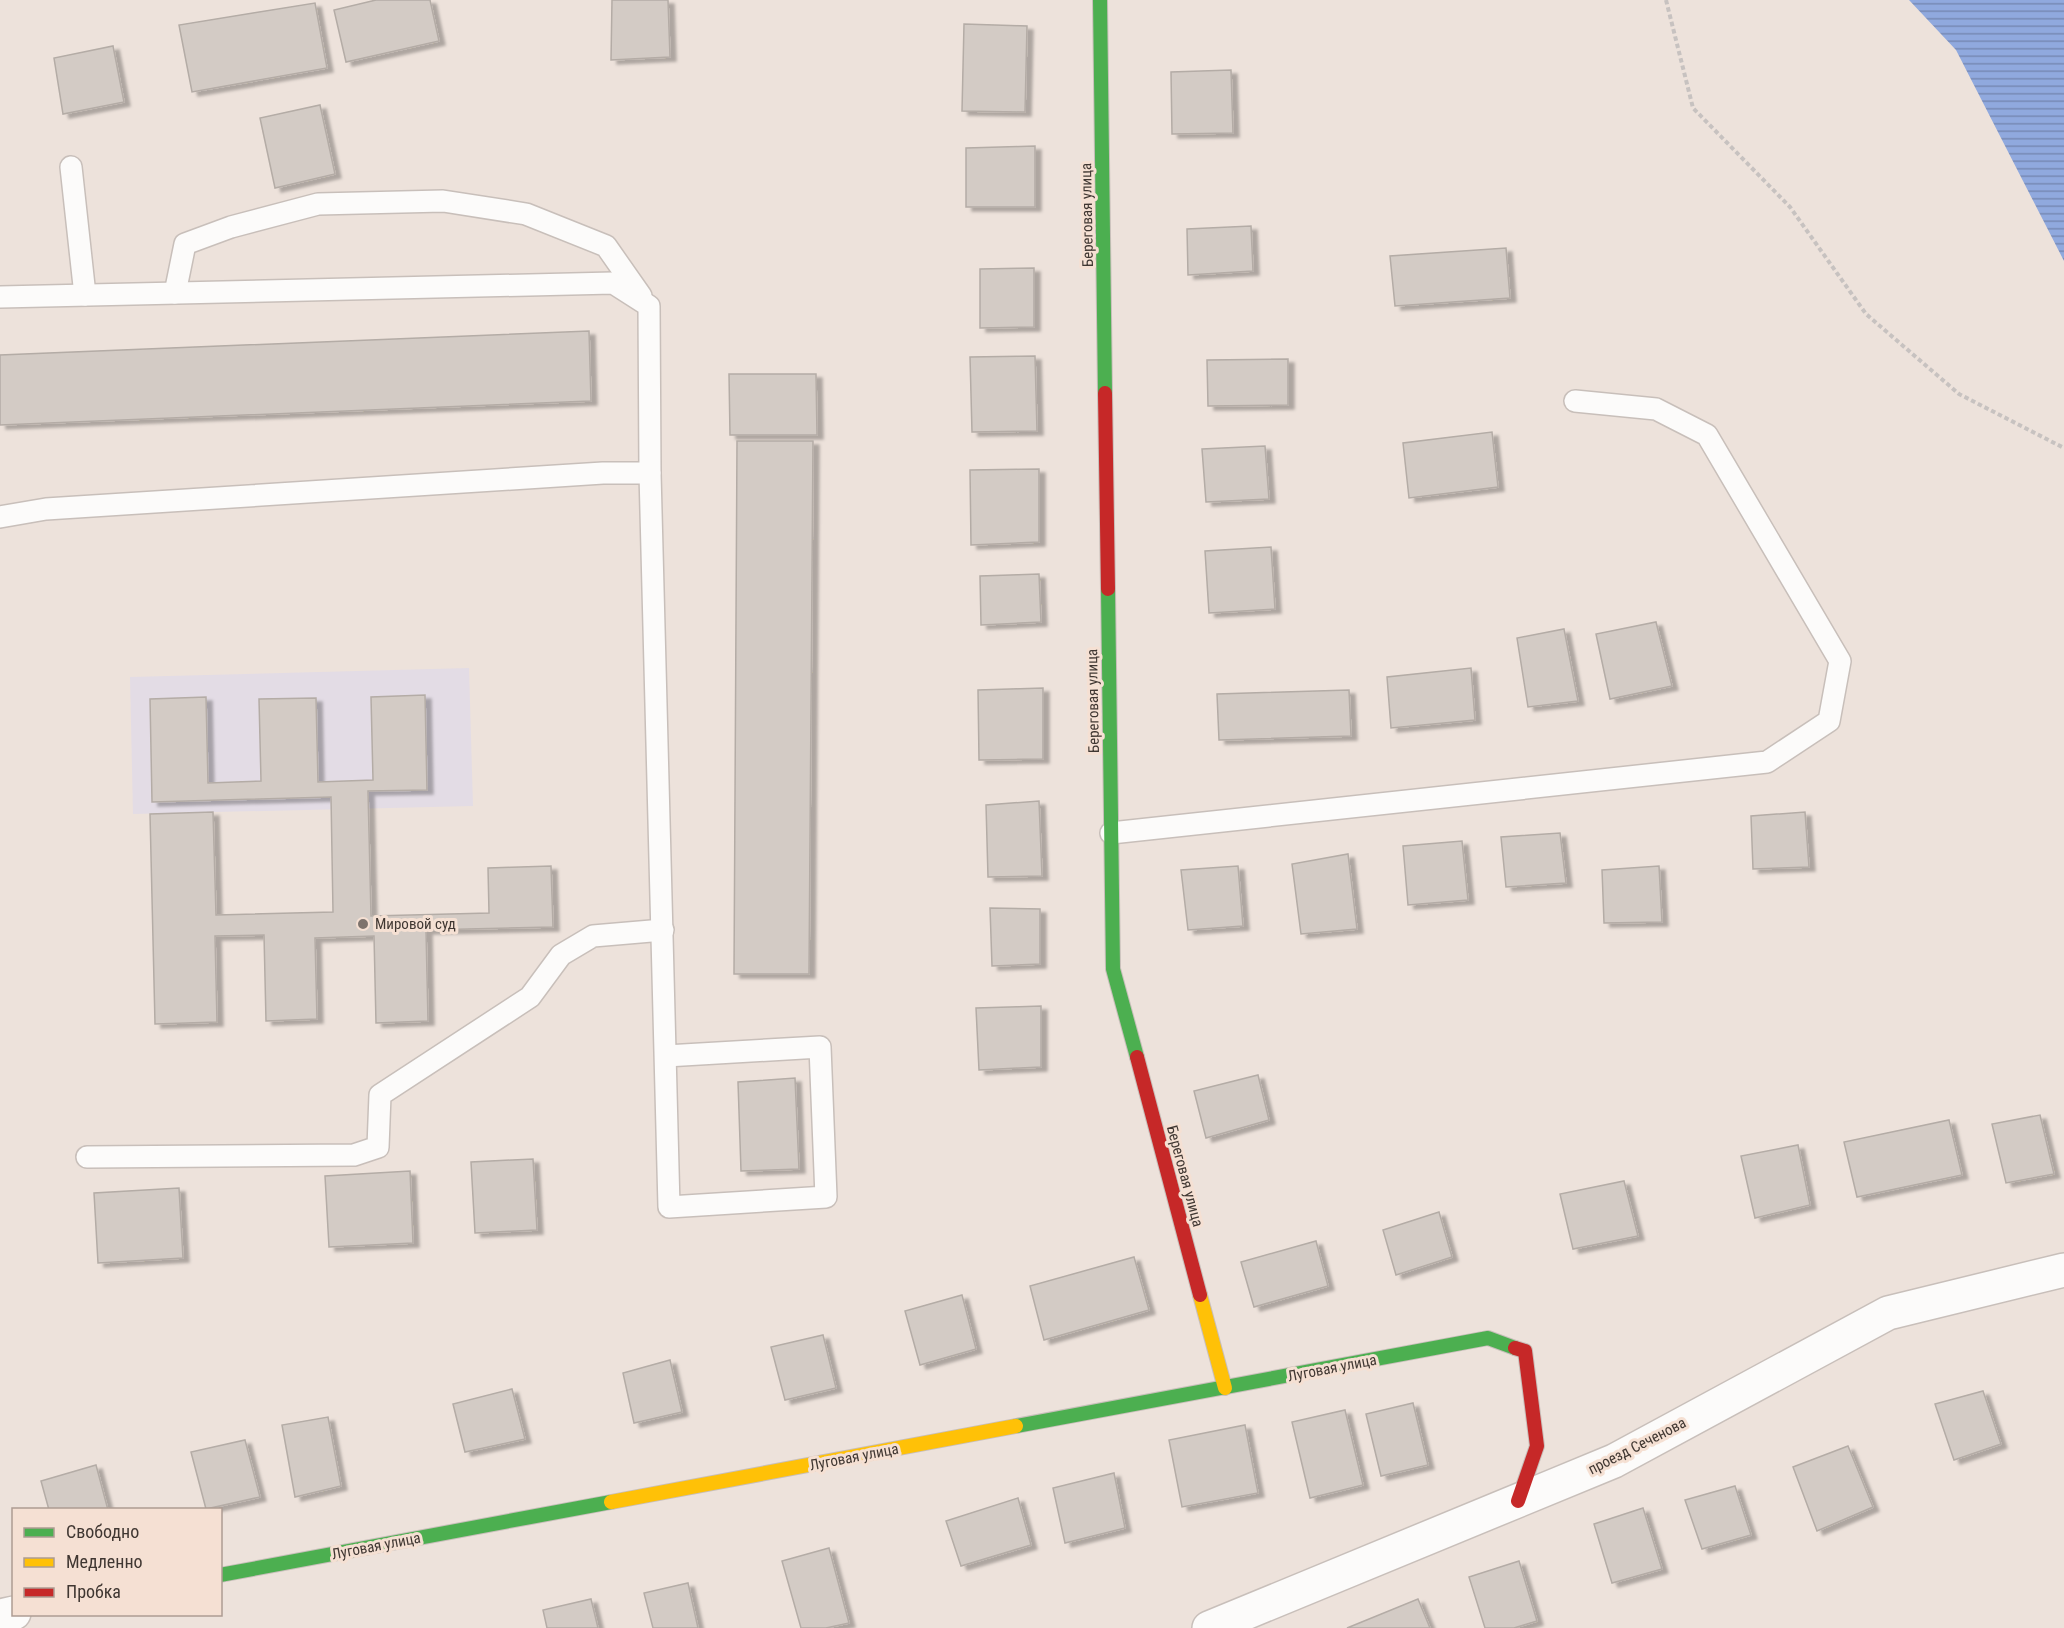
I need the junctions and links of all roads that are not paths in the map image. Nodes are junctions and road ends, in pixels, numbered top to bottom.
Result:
1 (1100, 0) edge
2 (71, 167) dead end
3 (175, 293) junction
4 (85, 295) junction
5 (0, 297) edge
6 (649, 306) junction
7 (1575, 401) dead end
8 (650, 473) junction
9 (0, 517) edge
10 (1111, 833) junction
11 (663, 930) junction
12 (666, 1056) junction
13 (87, 1157) dead end
14 (2064, 1270) edge
15 (1225, 1388) junction
16 (1518, 1501) junction
17 (222, 1575) edge
18 (1209, 1628) edge

1 - 10 street, Береговая улица
2 - 4 lane
3 - 4 lane
3 - 6 lane
3 - 6 lane
4 - 5 lane
6 - 8 lane
7 - 10 lane
8 - 9 lane
8 - 11 lane
10 - 15 street, Береговая улица
11 - 12 lane
11 - 13 lane
12 - 12 lane
14 - 16 street, проезд Сеченова
15 - 16 street, Луговая улица
15 - 17 street, Луговая улица
16 - 18 street, проезд Сеченова

